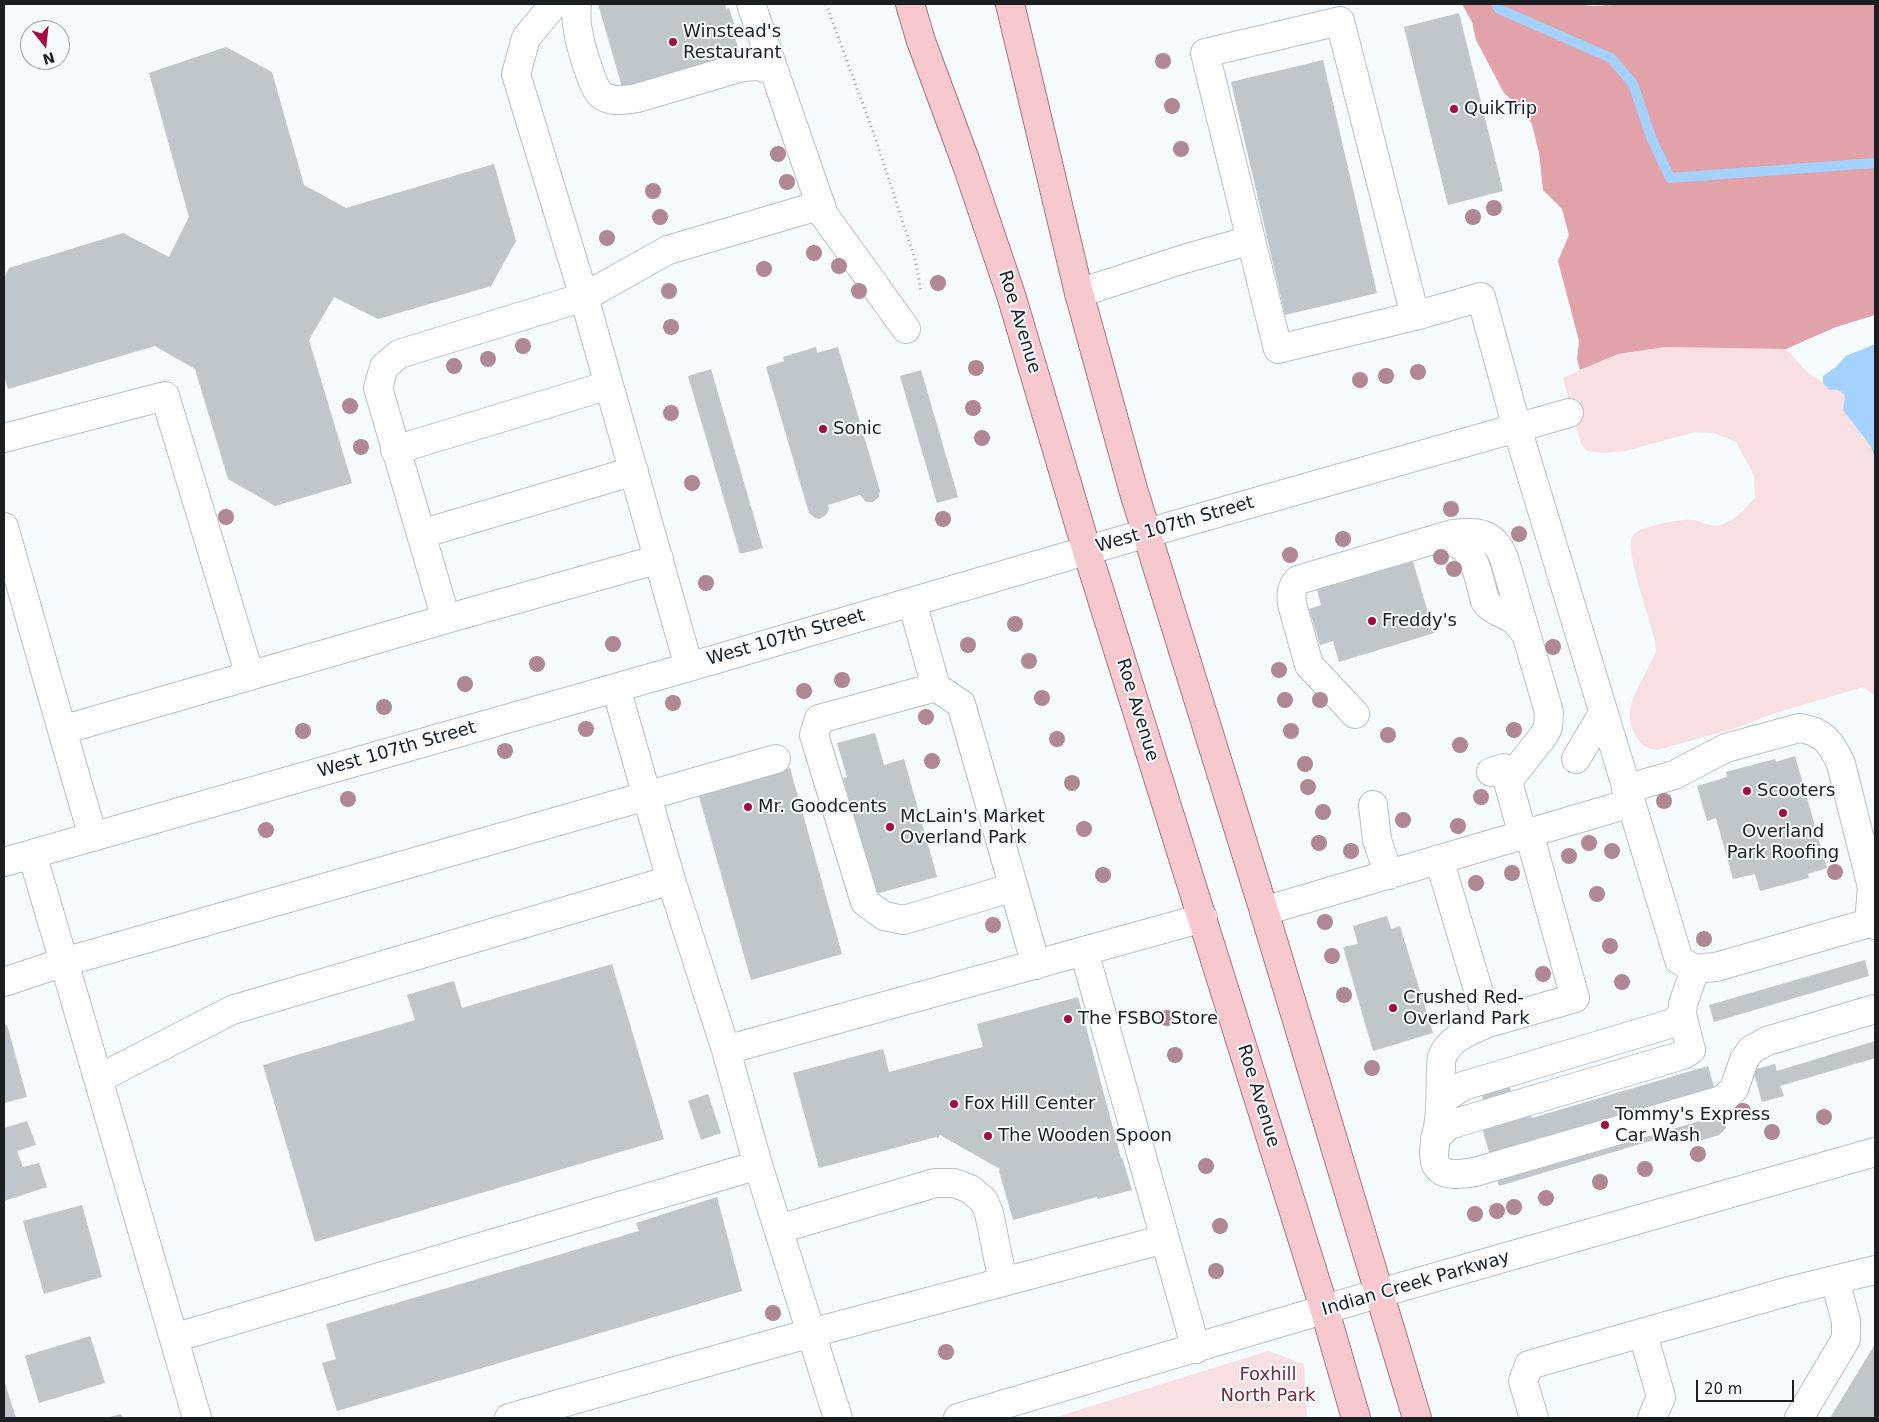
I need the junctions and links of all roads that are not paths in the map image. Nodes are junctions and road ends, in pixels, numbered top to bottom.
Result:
1 (554, 4) edge
2 (577, 4) edge
3 (751, 4) edge
4 (910, 4) edge
5 (1010, 4) edge
6 (774, 71) junction
7 (821, 205) junction
8 (1251, 240) junction
9 (1079, 293) junction
10 (584, 297) junction
11 (1415, 316) junction
12 (906, 329) dead end
13 (609, 385) junction
14 (1569, 413) dead end
15 (1517, 428) junction
16 (4, 438) edge
17 (395, 450) junction
18 (634, 471) junction
19 (4, 527) edge
20 (1147, 533) junction
21 (421, 534) junction
22 (1087, 551) junction
23 (658, 559) junction
24 (912, 602) junction
25 (446, 619) junction
26 (689, 667) junction
27 (250, 676) junction
28 (936, 686) junction
29 (616, 688) junction
30 (1603, 713) junction
31 (1356, 714) dead end
32 (62, 730) junction
33 (776, 759) dead end
34 (1576, 759) dead end
35 (648, 796) junction
36 (1629, 796) junction
37 (1373, 805) dead end
38 (1526, 834) junction
39 (93, 836) junction
40 (32, 854) junction
41 (1439, 860) junction
42 (4, 862) edge
43 (1389, 874) junction
44 (671, 880) junction
45 (1014, 887) junction
46 (1264, 911) junction
47 (1203, 918) junction
48 (1872, 924) edge
49 (1084, 951) junction
50 (64, 962) junction
51 (1036, 965) junction
52 (1695, 969) junction
53 (4, 982) edge
54 (1875, 1009) edge
55 (1488, 1023) junction
56 (726, 1050) junction
57 (98, 1079) junction
58 (1438, 1122) junction
59 (1875, 1152) edge
60 (758, 1165) junction
61 (779, 1229) junction
62 (1165, 1239) junction
63 (1875, 1270) edge
64 (1835, 1280) junction
65 (1003, 1282) junction
66 (1380, 1294) junction
67 (1325, 1311) junction
68 (811, 1333) junction
69 (1644, 1334) junction
70 (174, 1338) junction
71 (1196, 1348) junction
72 (1656, 1416) edge
73 (197, 1418) edge
74 (509, 1418) edge
75 (838, 1418) edge
76 (958, 1418) edge
77 (1356, 1418) edge
78 (1417, 1418) edge
79 (1534, 1418) edge
80 (1799, 1418) edge

1 - 10 street
2 - 6 street
3 - 6 street
4 - 22 main road, Roe Avenue
5 - 9 main road
6 - 7 street
7 - 10 street
7 - 12 street
8 - 9 street
8 - 11 street
8 - 11 street
9 - 20 main road
10 - 13 street
10 - 17 street
11 - 15 street
13 - 17 street
13 - 18 street
14 - 15 street, West 107th Street
15 - 20 street, West 107th Street
15 - 30 street
16 - 27 street
17 - 21 street
18 - 21 street
18 - 23 street
19 - 32 street
20 - 22 street, West 107th Street
20 - 46 main road
21 - 25 street
22 - 24 street, West 107th Street
22 - 47 main road, Roe Avenue
23 - 25 street
23 - 26 street
24 - 26 street, West 107th Street
24 - 28 street
25 - 27 street
26 - 29 street, West 107th Street
27 - 32 street
28 - 45 street
28 - 45 street
29 - 35 street
29 - 39 street, West 107th Street
30 - 34 street
30 - 36 street
31 - 38 street
32 - 39 street
33 - 35 street
35 - 44 street
35 - 50 street
36 - 38 street
36 - 48 street
36 - 52 street
37 - 43 street
38 - 41 street
38 - 55 street
39 - 40 street, West 107th Street
40 - 42 street, West 107th Street
40 - 50 street
41 - 43 street
41 - 55 street
43 - 46 street
44 - 56 street
44 - 57 street
45 - 51 street
46 - 66 main road
47 - 49 street
47 - 67 main road, Roe Avenue
48 - 52 street
49 - 51 street
49 - 62 street
50 - 53 street
50 - 57 street
51 - 56 street
52 - 58 street
54 - 58 street
55 - 58 street
56 - 60 street
57 - 70 street
59 - 66 street, Indian Creek Parkway
60 - 61 street
60 - 70 street
61 - 65 street
61 - 68 street
62 - 65 street
62 - 71 street
63 - 64 street
64 - 69 street
64 - 80 street
65 - 68 street
66 - 67 street, Indian Creek Parkway
66 - 78 main road
67 - 71 street, Indian Creek Parkway
67 - 77 main road, Roe Avenue
68 - 74 street
68 - 75 street
69 - 72 street
69 - 79 street
70 - 73 street
71 - 76 street, Indian Creek Parkway

